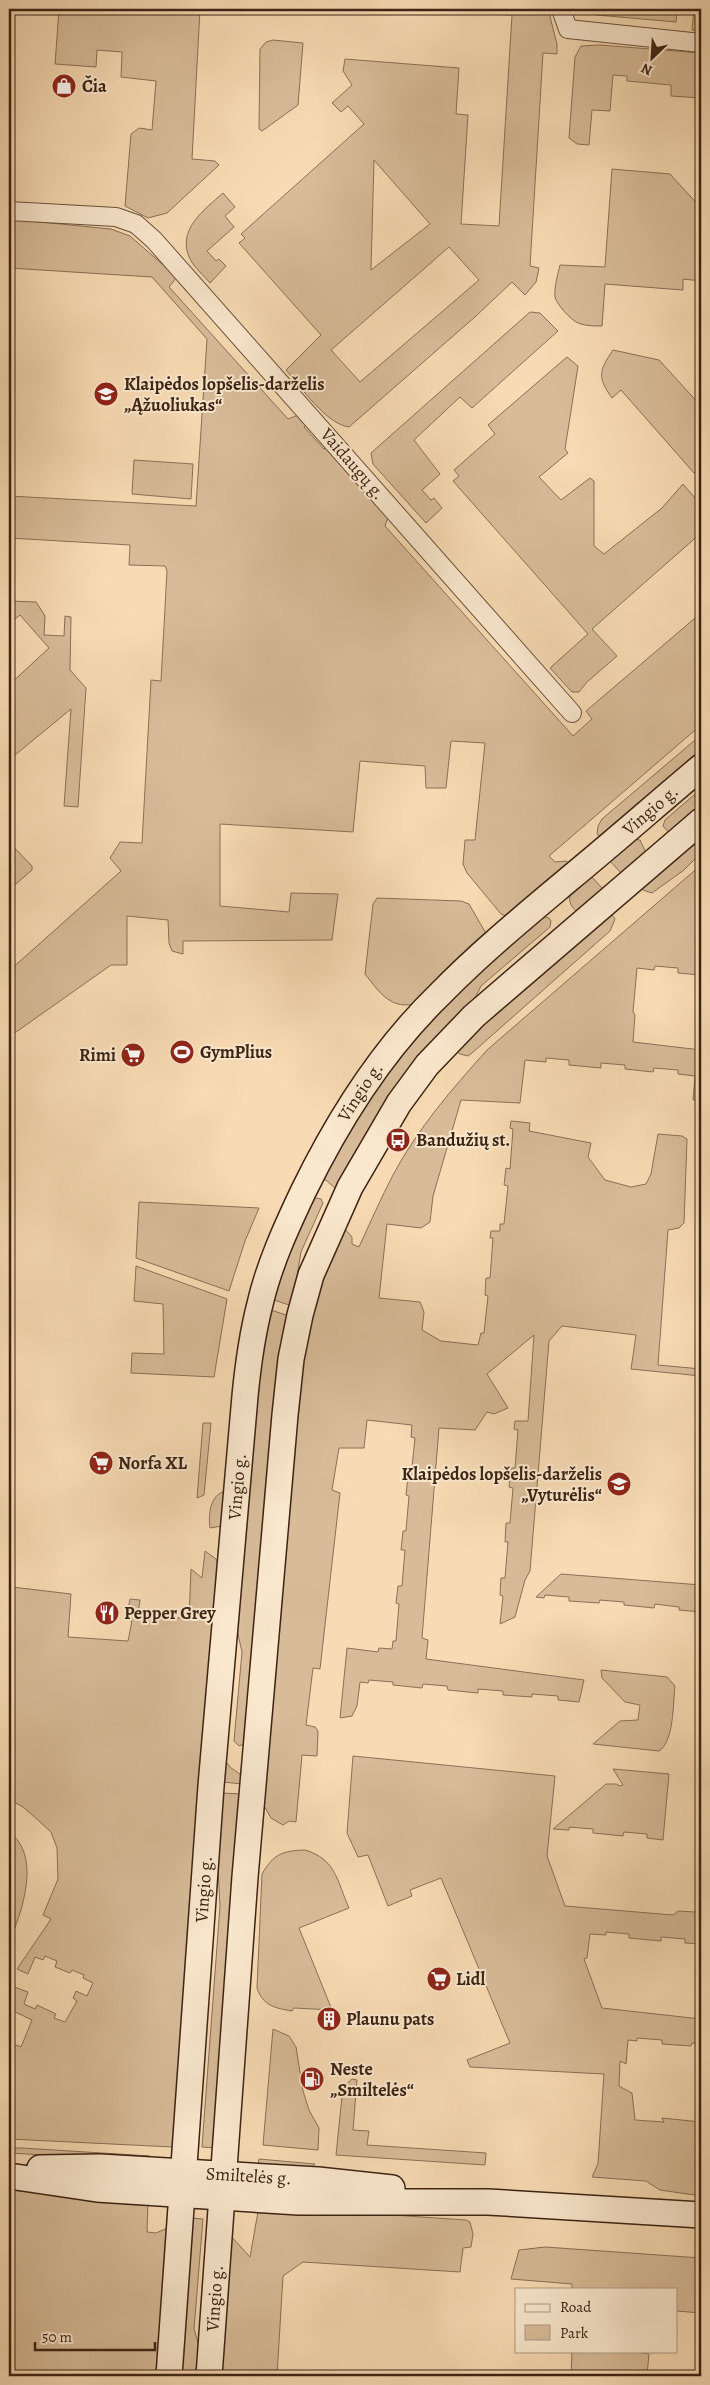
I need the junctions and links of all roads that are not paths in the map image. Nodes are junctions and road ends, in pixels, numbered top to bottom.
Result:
1 (561, 9) edge
2 (701, 43) edge
3 (9, 211) edge
4 (572, 713) dead end
5 (701, 767) edge
6 (641, 818) junction
7 (701, 821) edge
8 (669, 850) junction
9 (550, 896) junction
10 (577, 927) junction
11 (303, 1192) junction
12 (338, 1211) junction
13 (216, 1731) junction
14 (256, 1751) junction
15 (9, 2168) edge
16 (9, 2176) edge
17 (182, 2183) junction
18 (222, 2186) junction
19 (701, 2215) edge
20 (169, 2376) edge
21 (209, 2376) edge

1 - 2 street
3 - 4 street, Vaidaugų g.
5 - 6 main road, Vingio g.
6 - 8 main road
6 - 9 main road, Vingio g.
7 - 8 main road, Vingio g.
8 - 10 main road, Vingio g.
9 - 10 main road
9 - 11 main road, Vingio g.
10 - 12 main road, Vingio g.
11 - 12 main road
11 - 13 main road, Vingio g.
12 - 14 main road, Vingio g.
13 - 14 main road
13 - 17 main road, Vingio g.
14 - 18 main road, Vingio g.
15 - 17 main road, Smiltelės g.
16 - 17 main road, Smiltelės g.
17 - 18 main road, Smiltelės g.
17 - 20 main road, Vingio g.
18 - 19 main road, Smiltelės g.
18 - 21 main road, Vingio g.

